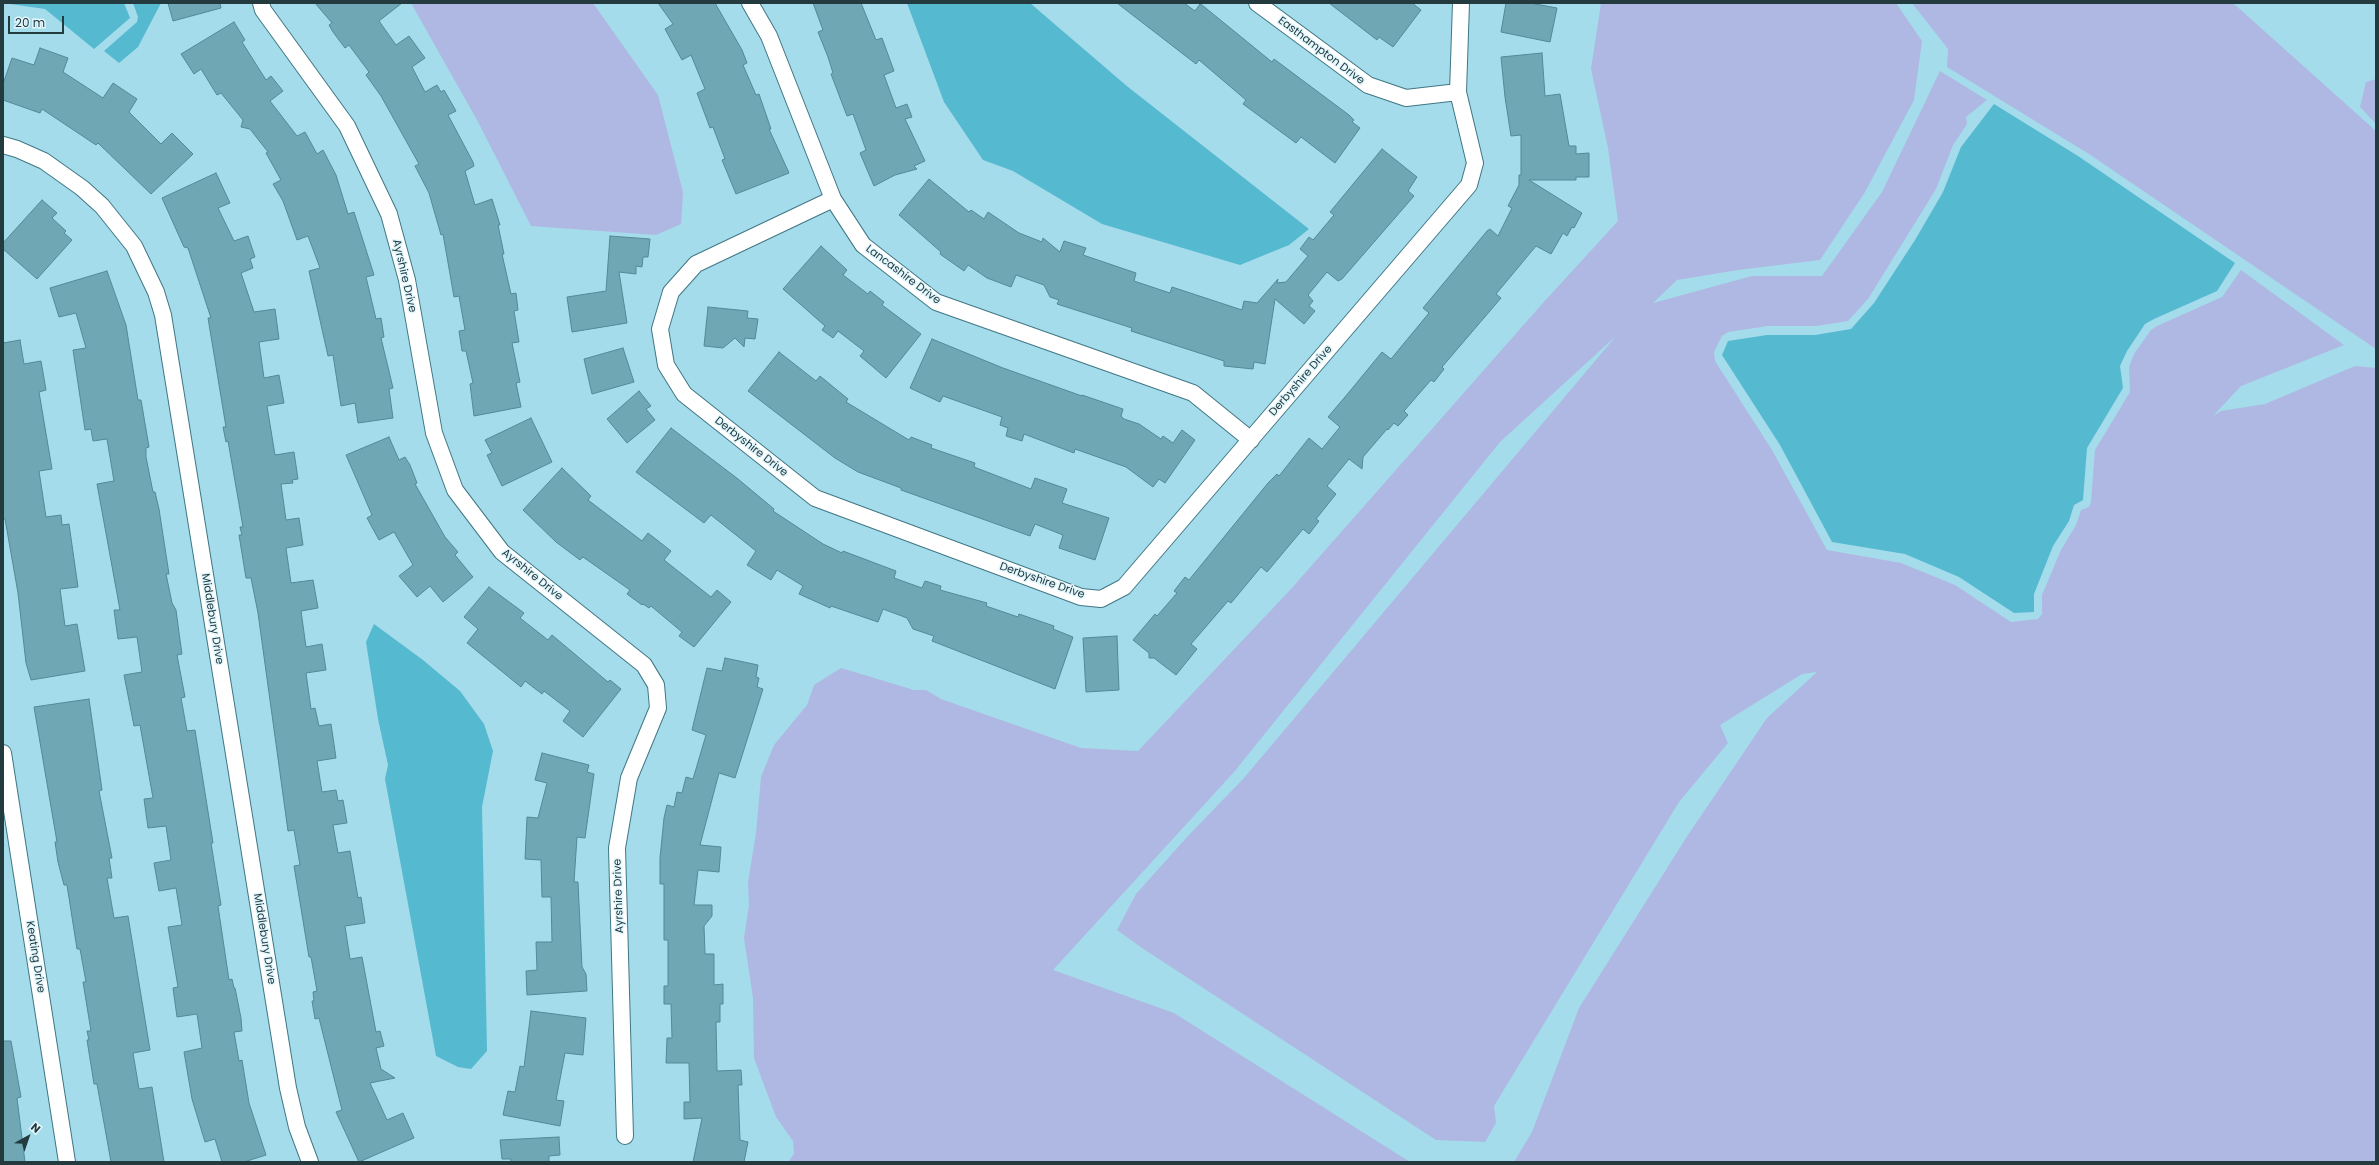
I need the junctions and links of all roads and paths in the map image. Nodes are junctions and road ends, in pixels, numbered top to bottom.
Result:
1 (261, 3) edge
2 (750, 3) edge
3 (1258, 3) edge
4 (1461, 3) edge
5 (1458, 92) junction
6 (3, 145) edge
7 (833, 199) junction
8 (1251, 440) junction
9 (3, 752) edge
10 (625, 1136) dead end
11 (67, 1162) edge
12 (310, 1162) edge

1 - 10 street, Ayrshire Drive
2 - 7 street, Lancashire Drive
3 - 5 street, Easthampton Drive
4 - 5 street, Derbyshire Drive
5 - 8 street, Derbyshire Drive
6 - 12 street, Middlebury Drive
7 - 8 street, Lancashire Drive
7 - 8 street, Derbyshire Drive
9 - 11 street, Keating Drive

